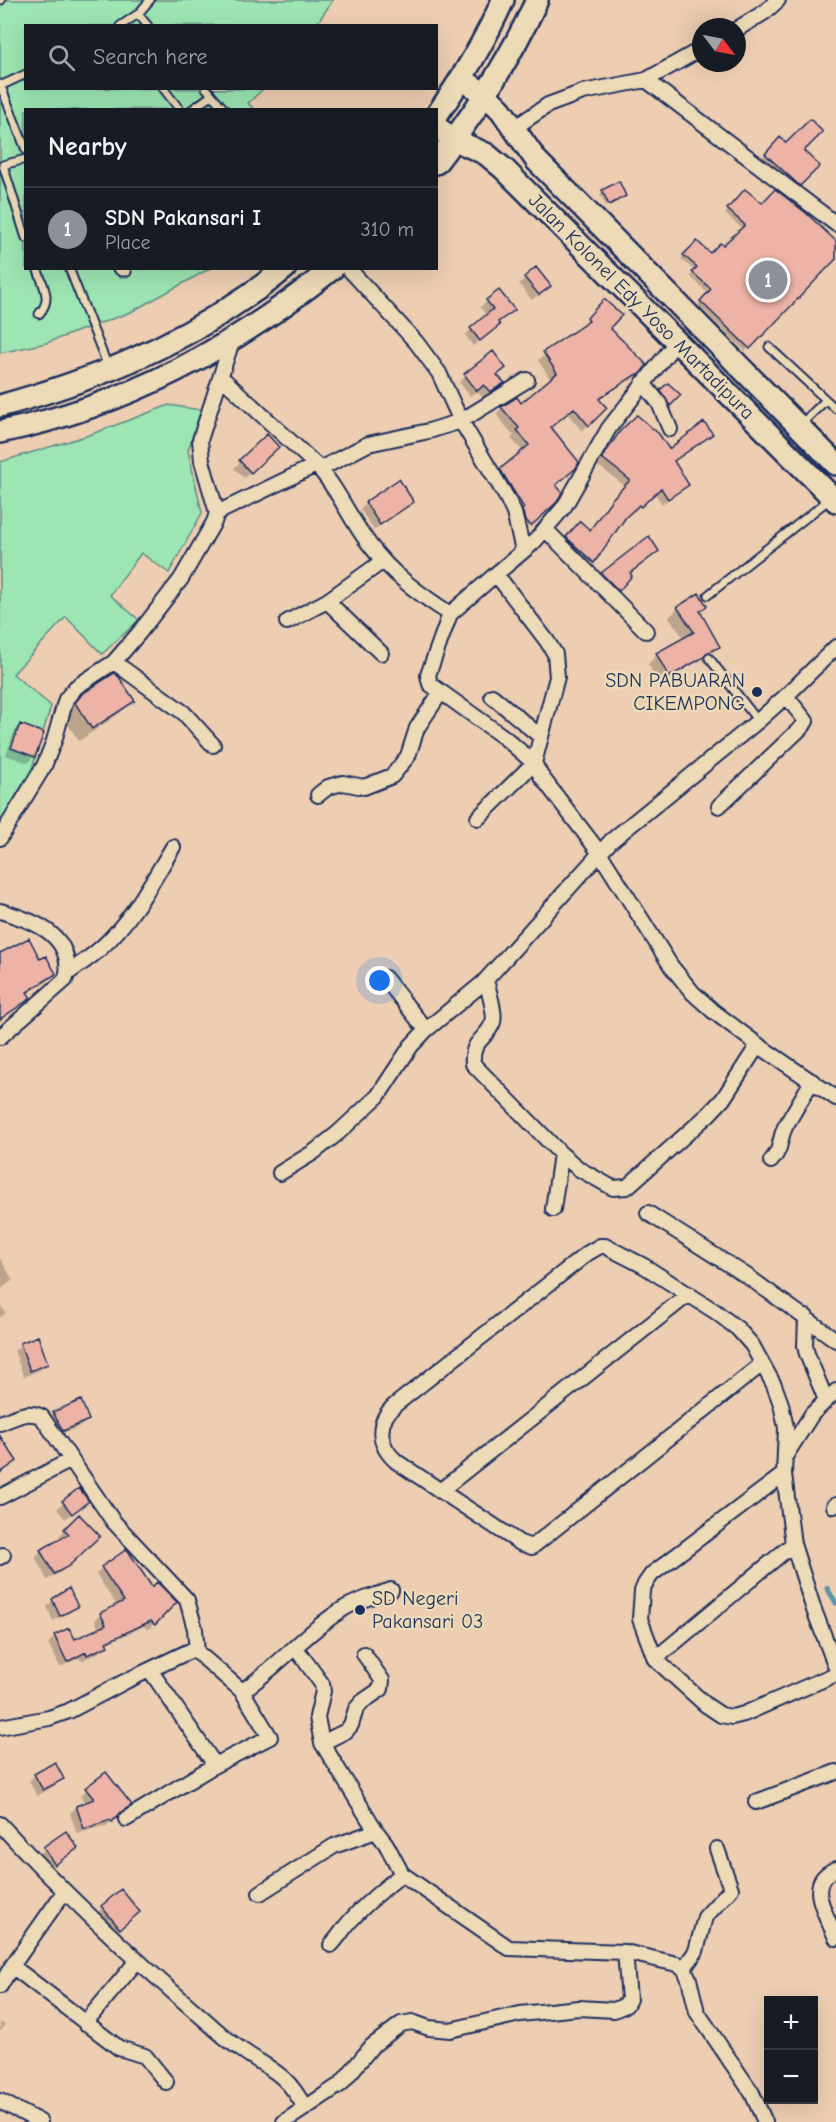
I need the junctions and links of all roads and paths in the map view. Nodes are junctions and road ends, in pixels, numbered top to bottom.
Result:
1 (150, 0) edge
2 (503, 0) edge
3 (537, 0) edge
4 (778, 0) edge
5 (138, 14) junction
6 (123, 24) edge
7 (146, 24) edge
8 (746, 24) edge
9 (692, 54) edge
10 (24, 76) edge
11 (462, 79) junction
12 (646, 80) junction
13 (0, 85) edge
14 (165, 90) edge
15 (208, 90) edge
16 (212, 95) junction
17 (486, 95) junction
18 (178, 108) edge
19 (194, 108) edge
20 (223, 108) edge
21 (438, 114) edge
22 (438, 128) edge
23 (514, 128) junction
24 (455, 140) junction
25 (24, 145) edge
26 (24, 160) edge
27 (438, 161) edge
28 (836, 224) edge
29 (24, 232) edge
30 (38, 270) edge
31 (70, 270) edge
32 (118, 270) edge
33 (282, 270) edge
34 (330, 270) edge
35 (350, 270) edge
36 (127, 272) dead end
37 (39, 314) dead end
38 (232, 341) junction
39 (677, 341) junction
40 (769, 346) dead end
41 (156, 350) junction
42 (110, 371) junction
43 (166, 376) junction
44 (221, 377) junction
45 (527, 380) dead end
46 (643, 383) junction
47 (826, 400) junction
48 (0, 406) edge
49 (836, 409) edge
50 (461, 421) junction
51 (798, 427) junction
52 (670, 429) dead end
53 (0, 432) edge
54 (836, 464) edge
55 (318, 467) junction
56 (834, 499) edge
57 (217, 513) junction
58 (546, 530) junction
59 (523, 550) junction
60 (383, 561) junction
61 (496, 574) junction
62 (708, 595) dead end
63 (327, 601) junction
64 (450, 614) junction
65 (286, 622) dead end
66 (646, 631) dead end
67 (836, 646) edge
68 (381, 653) dead end
69 (709, 658) dead end
70 (114, 662) junction
71 (441, 693) junction
72 (492, 696) dead end
73 (786, 696) junction
74 (758, 721) junction
75 (541, 737) junction
76 (213, 745) dead end
77 (534, 763) junction
78 (318, 795) dead end
79 (719, 806) dead end
80 (478, 818) dead end
81 (0, 838) edge
82 (173, 847) dead end
83 (599, 852) junction
84 (0, 911) edge
85 (68, 973) junction
86 (386, 978) dead end
87 (486, 980) junction
88 (426, 1030) junction
89 (0, 1037) edge
90 (758, 1045) junction
91 (812, 1080) junction
92 (836, 1098) edge
93 (561, 1154) junction
94 (771, 1161) dead end
95 (280, 1173) dead end
96 (553, 1209) dead end
97 (648, 1213) dead end
98 (689, 1294) junction
99 (806, 1317) junction
100 (836, 1340) edge
101 (762, 1364) junction
102 (831, 1396) edge
103 (0, 1423) edge
104 (71, 1461) junction
105 (784, 1467) junction
106 (440, 1491) junction
107 (0, 1497) edge
108 (793, 1544) junction
109 (391, 1590) dead end
110 (295, 1647) junction
111 (196, 1648) junction
112 (364, 1654) dead end
113 (655, 1659) junction
114 (836, 1667) edge
115 (150, 1670) junction
116 (836, 1674) edge
117 (242, 1691) junction
118 (0, 1727) edge
119 (322, 1743) junction
120 (215, 1765) junction
121 (836, 1772) edge
122 (756, 1802) dead end
123 (126, 1819) dead end
124 (0, 1824) edge
125 (375, 1831) junction
126 (717, 1848) dead end
127 (836, 1869) edge
128 (402, 1874) junction
129 (64, 1892) junction
130 (260, 1893) dead end
131 (836, 1938) edge
132 (331, 1945) dead end
133 (625, 1952) junction
134 (138, 1961) junction
135 (12, 1966) junction
136 (684, 1968) junction
137 (0, 1986) edge
138 (85, 2023) junction
139 (166, 2082) dead end
140 (0, 2101) edge
141 (305, 2108) junction
142 (21, 2117) edge
143 (40, 2122) edge
144 (284, 2122) edge
145 (765, 2122) edge

1 - 5 lane
2 - 11 main road
3 - 17 main road
4 - 8 street
5 - 6 lane
5 - 7 lane
9 - 12 street
10 - 13 lane
11 - 17 main road, Jalan Kolonel Edy Yoso Martadipura
11 - 21 main road
12 - 23 street
12 - 28 street
13 - 25 lane
14 - 18 lane
15 - 16 lane
16 - 19 lane
16 - 20 lane
17 - 23 main road, Jalan Kolonel Edy Yoso Martadipura
17 - 24 main road
22 - 24 main road, Jalan Kolonel Edy Yoso Martadipura
23 - 51 main road, Jalan Kolonel Edy Yoso Martadipura
24 - 27 main road
24 - 39 main road, Jalan Kolonel Edy Yoso Martadipura
26 - 29 lane
30 - 37 lane
31 - 42 lane
32 - 36 lane
33 - 41 main road
34 - 38 main road
35 - 50 street
38 - 43 main road
38 - 44 street
39 - 46 street
39 - 56 main road, Jalan Kolonel Edy Yoso Martadipura
40 - 47 lane
41 - 42 main road
41 - 43 main road
42 - 48 main road
43 - 53 main road
44 - 55 street
44 - 57 street
45 - 50 street
46 - 52 street
46 - 58 street
47 - 49 lane
47 - 51 lane
50 - 55 street
50 - 59 street
51 - 54 main road, Jalan Kolonel Edy Yoso Martadipura
55 - 57 street
55 - 60 street
56 - 62 lane
57 - 70 street
58 - 59 street
58 - 66 street
59 - 61 street
60 - 63 street
60 - 64 street
61 - 64 street
61 - 75 street
63 - 65 street
63 - 68 street
64 - 71 street
67 - 73 street
69 - 74 lane
70 - 76 street
70 - 81 street
71 - 77 street
71 - 78 street
72 - 75 street
73 - 74 street
73 - 79 street
74 - 83 street
75 - 77 street
77 - 80 street
77 - 83 street
82 - 85 street
83 - 87 street
83 - 90 street
84 - 85 street
85 - 89 street
86 - 88 street
87 - 88 street
87 - 93 street
88 - 95 street
90 - 91 street
90 - 93 street
91 - 92 street
91 - 94 street
93 - 96 street
97 - 99 street
98 - 101 street
98 - 106 street
98 - 106 street
99 - 100 street
99 - 102 street
101 - 105 street
101 - 106 street
102 - 105 street
103 - 104 street
104 - 107 street
104 - 111 street
105 - 108 street
105 - 113 street
108 - 113 street
108 - 114 street
109 - 110 street
110 - 117 street
110 - 119 street
111 - 115 street
111 - 117 street
112 - 119 street
113 - 116 street
115 - 118 street
115 - 120 street
117 - 120 street
119 - 125 street
120 - 123 street
121 - 122 street
124 - 129 street
125 - 128 street
125 - 130 street
126 - 136 street
127 - 131 street
128 - 132 street
128 - 133 street
129 - 134 street
129 - 135 street
133 - 136 street
133 - 141 street
134 - 138 street
134 - 141 street
135 - 137 street
135 - 138 street
136 - 145 street
138 - 139 street
140 - 142 street
141 - 144 street
142 - 143 street

